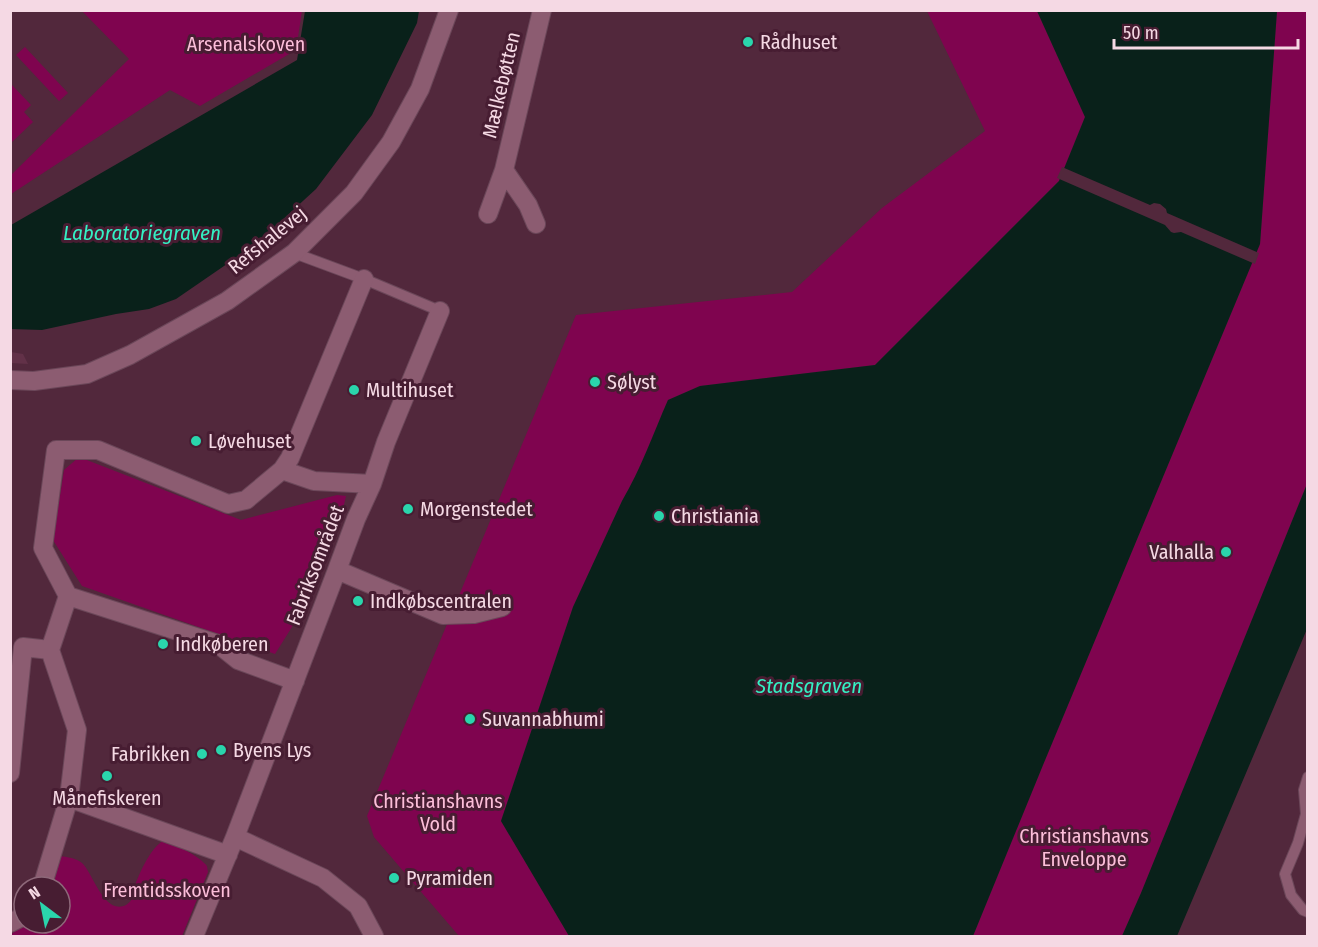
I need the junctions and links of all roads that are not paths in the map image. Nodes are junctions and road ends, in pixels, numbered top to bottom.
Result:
1 (449, 10) edge
2 (542, 10) edge
3 (504, 170) junction
4 (488, 214) dead end
5 (536, 224) dead end
6 (294, 253) junction
7 (364, 279) junction
8 (440, 311) joint
9 (10, 380) edge
10 (282, 470) junction
11 (372, 484) junction
12 (337, 570) junction
13 (69, 596) junction
14 (502, 607) dead end
15 (17, 646) edge
16 (50, 650) junction
17 (295, 681) junction
18 (10, 773) edge
19 (1308, 777) edge
20 (69, 798) junction
21 (235, 837) junction
22 (228, 855) junction
23 (46, 875) edge
24 (1308, 912) edge
25 (194, 936) edge
26 (374, 936) edge

1 - 6 street, Refshalevej
2 - 3 street, Mælkebøtten
3 - 4 street, Mælkebøtten
3 - 5 street
6 - 7 lane
6 - 9 street, Refshalevej
7 - 8 lane
7 - 10 street
8 - 11 street, Fabriksområdet
10 - 11 street
10 - 13 street
11 - 12 street, Fabriksområdet
12 - 14 street
12 - 17 street, Fabriksområdet
13 - 16 street
13 - 17 street
15 - 16 street
15 - 18 street
16 - 20 street
17 - 21 street, Fabriksområdet
19 - 24 lane
20 - 22 street
20 - 23 street
21 - 22 street, Fabriksområdet
21 - 26 street
22 - 25 street, Fabriksområdet

